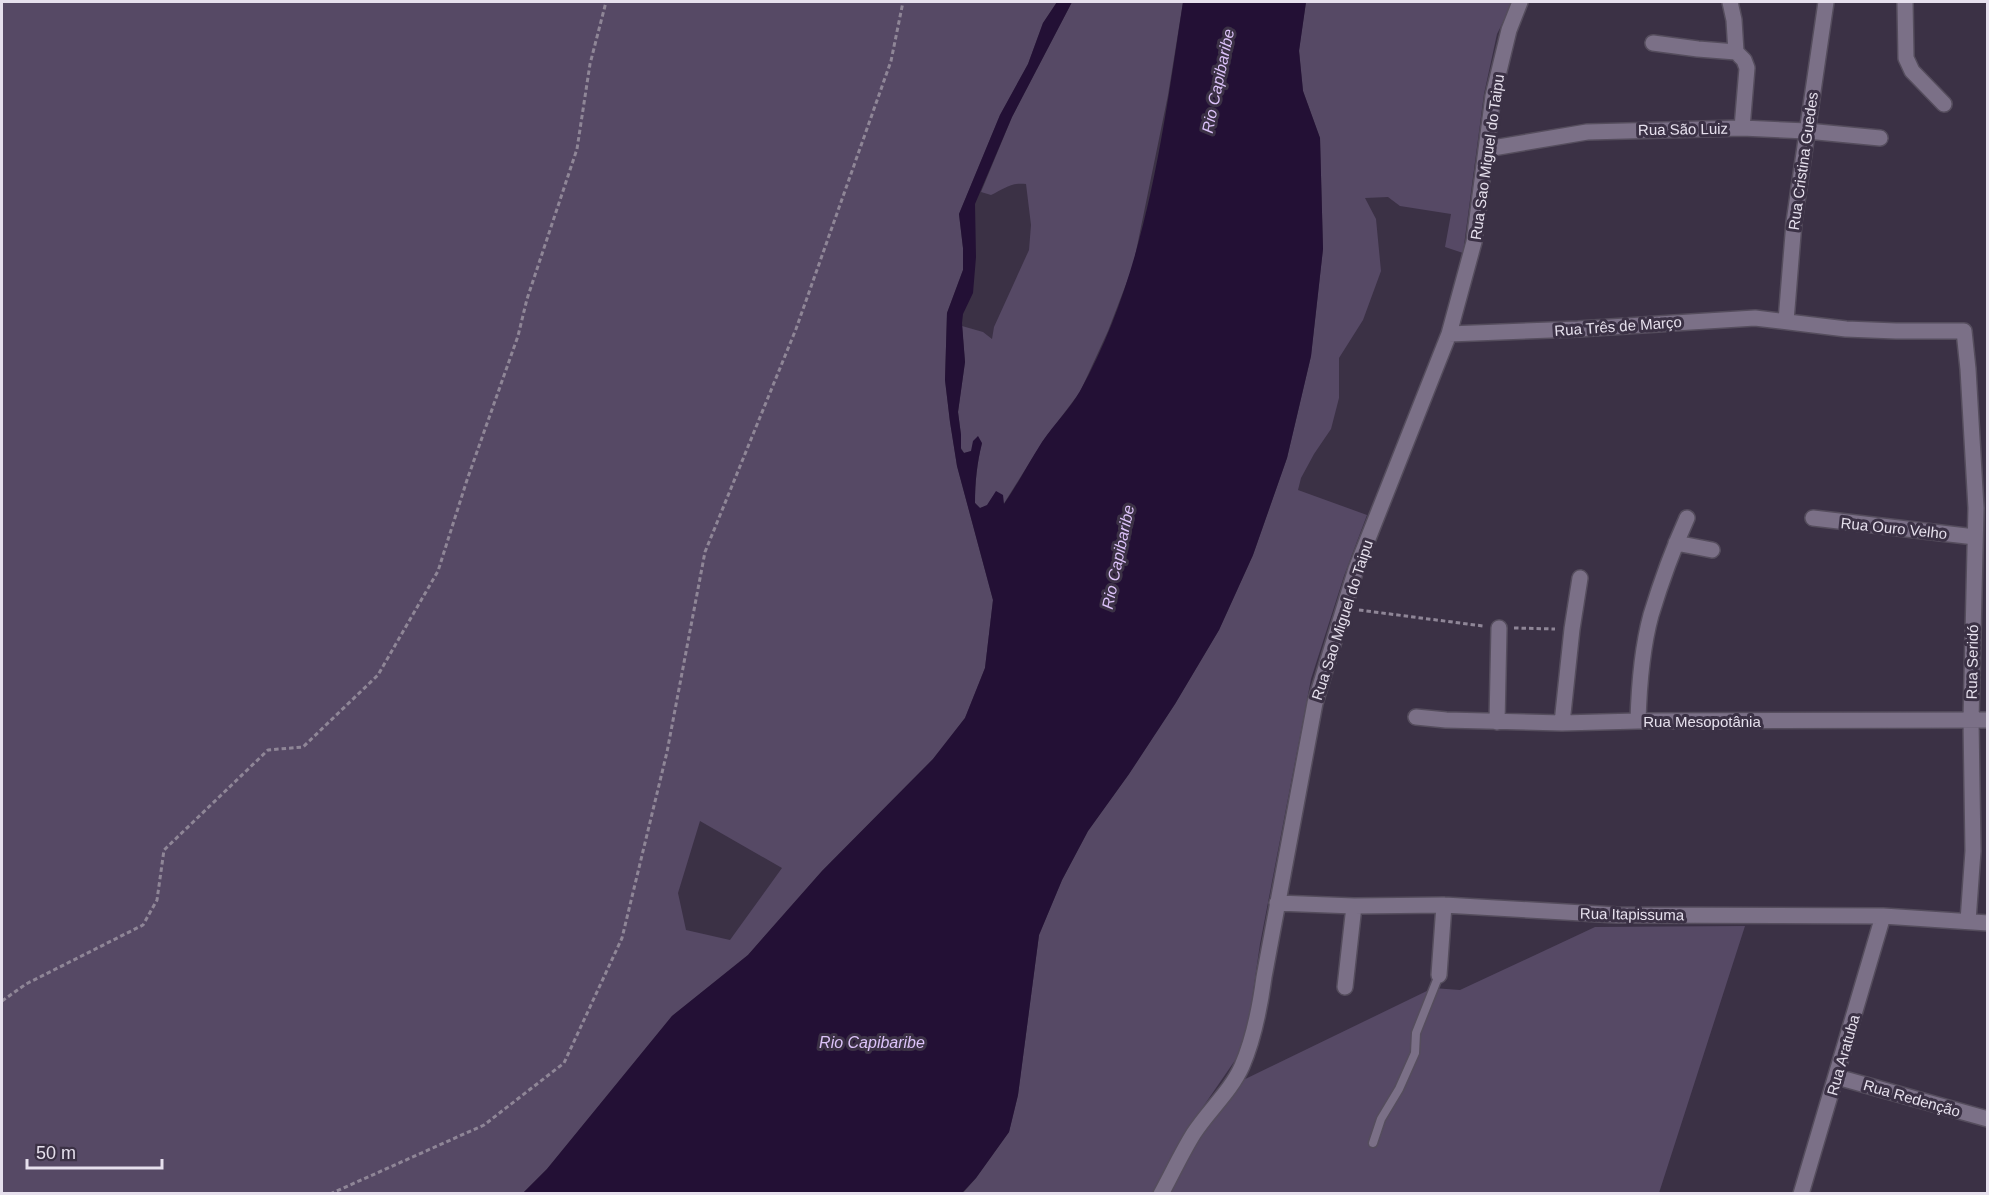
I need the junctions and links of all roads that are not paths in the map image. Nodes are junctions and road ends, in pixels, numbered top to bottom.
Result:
1 (1520, 2) edge
2 (1730, 2) edge
3 (1826, 2) edge
4 (1905, 2) edge
5 (1653, 43) dead end
6 (1736, 52) junction
7 (1944, 104) dead end
8 (1742, 128) junction
9 (1807, 131) junction
10 (1880, 138) dead end
11 (1487, 149) junction
12 (1786, 321) junction
13 (1449, 334) junction
14 (1687, 518) dead end
15 (1813, 518) dead end
16 (1975, 537) junction
17 (1676, 543) junction
18 (1712, 550) dead end
19 (1580, 578) dead end
20 (1498, 628) road end
21 (1416, 717) dead end
22 (1971, 720) junction
23 (1988, 720) edge
24 (1638, 721) junction
25 (1497, 722) junction
26 (1562, 723) junction
27 (1277, 903) junction
28 (1444, 905) junction
29 (1354, 906) junction
30 (1883, 916) junction
31 (1968, 921) junction
32 (1988, 923) edge
33 (1439, 975) joint
34 (1345, 987) dead end
35 (1837, 1077) junction
36 (1988, 1119) edge
37 (1373, 1143) dead end
38 (1161, 1194) edge
39 (1802, 1194) edge

1 - 11 street, Rua Sao Miguel do Taipu
2 - 6 street
3 - 9 street, Rua Cristina Guedes
4 - 7 street
5 - 6 street
6 - 8 street
8 - 9 street, Rua São Luiz
8 - 11 street, Rua São Luiz
9 - 10 street, Rua São Luiz
9 - 12 street, Rua Cristina Guedes
11 - 13 street, Rua Sao Miguel do Taipu
12 - 13 street, Rua Três de Março
12 - 16 street, Rua Seridó
13 - 27 street, Rua Sao Miguel do Taipu
14 - 17 street
15 - 16 street, Rua Ouro Velho
16 - 22 street, Rua Seridó
17 - 18 street
17 - 24 street
19 - 26 street
20 - 25 street
21 - 25 street, Rua Mesopotânia
22 - 23 street, Rua Mesopotânia
22 - 24 street, Rua Mesopotânia
22 - 31 street, Rua Seridó
24 - 26 street, Rua Mesopotânia
25 - 26 street, Rua Mesopotânia
27 - 29 street, Rua Itapissuma
27 - 38 street, Rua Sao Miguel do Taipu
28 - 29 street, Rua Itapissuma
28 - 30 street, Rua Itapissuma
28 - 33 street
29 - 34 street
30 - 31 street, Rua Itapissuma
30 - 35 street, Rua Aratuba
31 - 32 street, Rua Itapissuma
33 - 37 lane
35 - 36 street, Rua Redenção
35 - 39 street, Rua Aratuba

